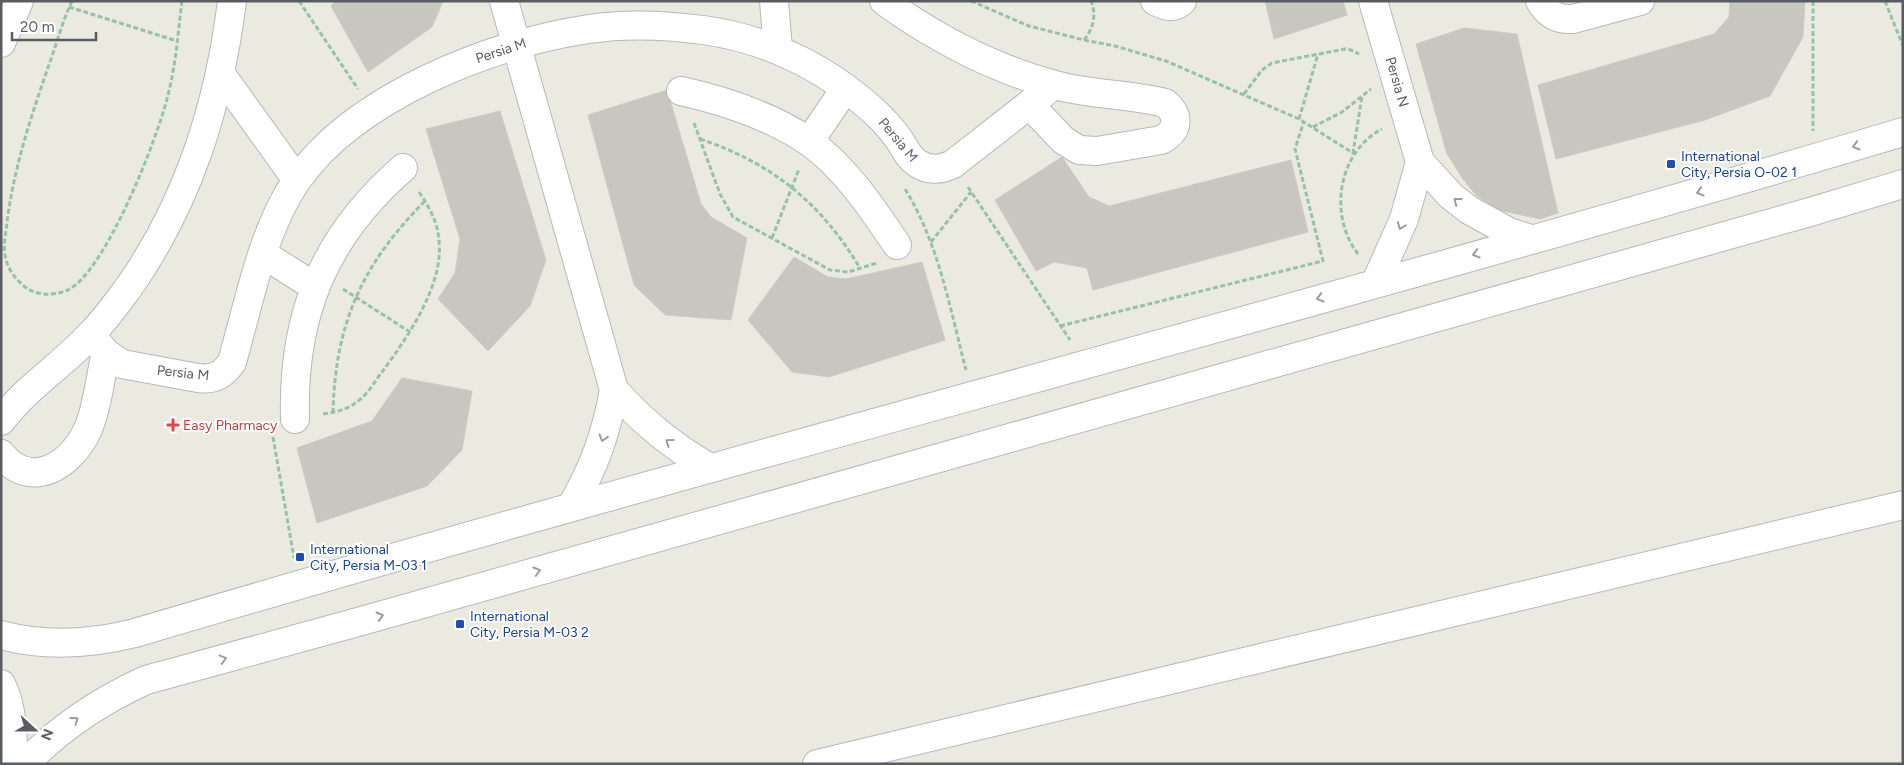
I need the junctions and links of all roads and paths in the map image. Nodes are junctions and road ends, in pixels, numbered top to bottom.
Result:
1 (19, 1) edge
2 (72, 1) edge
3 (182, 1) edge
4 (232, 1) edge
5 (299, 1) edge
6 (504, 1) edge
7 (774, 1) edge
8 (884, 1) edge
9 (971, 1) edge
10 (1091, 1) edge
11 (1155, 1) edge
12 (1182, 1) edge
13 (1373, 1) edge
14 (1540, 1) edge
15 (1640, 1) edge
16 (1813, 1) edge
17 (1885, 1) edge
18 (69, 7) junction
19 (177, 40) junction
20 (1084, 40) junction
21 (1, 43) edge
22 (516, 46) junction
23 (1903, 46) edge
24 (778, 49) junction
25 (1318, 54) junction
26 (1362, 58) dead end
27 (220, 73) junction
28 (1054, 85) junction
29 (845, 89) junction
30 (681, 91) joint
31 (1244, 94) junction
32 (1362, 96) junction
33 (1373, 96) dead end
34 (1030, 105) junction
35 (372, 110) junction
36 (1408, 118) junction
37 (1299, 119) junction
38 (1380, 120) dead end
39 (1304, 122) junction
40 (1313, 127) junction
41 (1382, 129) junction
42 (1903, 132) edge
43 (700, 139) junction
44 (809, 142) junction
45 (1353, 153) junction
46 (911, 158) junction
47 (1813, 159) junction
48 (1420, 162) junction
49 (953, 164) junction
50 (403, 168) joint
51 (297, 180) junction
52 (1903, 184) edge
53 (792, 187) junction
54 (971, 192) junction
55 (425, 201) junction
56 (772, 238) junction
57 (1531, 239) junction
58 (931, 242) junction
59 (897, 245) joint
60 (263, 254) junction
61 (860, 268) junction
62 (1378, 278) junction
63 (317, 281) junction
64 (356, 297) junction
65 (1060, 326) junction
66 (410, 332) junction
67 (98, 344) junction
68 (1085, 363) junction
69 (614, 390) junction
70 (972, 395) junction
71 (333, 413) junction
72 (295, 419) junction
73 (1, 420) edge
74 (1, 454) edge
75 (710, 468) junction
76 (1903, 505) edge
77 (571, 506) junction
78 (298, 584) junction
79 (1, 635) edge
80 (1, 684) edge
81 (12, 764) edge
82 (25, 764) edge
83 (817, 764) edge

1 - 21 street
2 - 18 path
3 - 19 path
4 - 27 street
5 - 35 path
6 - 22 street
7 - 24 street
8 - 28 street
9 - 20 path
10 - 20 path
11 - 12 street
13 - 36 street, Persia N
14 - 15 street
16 - 47 path
17 - 23 path
18 - 19 path
18 - 19 path
20 - 31 path
22 - 24 street, Persia M
22 - 35 street, Persia M
22 - 69 street
24 - 29 street, Persia M
25 - 26 path
25 - 31 path
25 - 37 path
27 - 51 street
27 - 67 street
28 - 34 street, Persia M
28 - 34 street
29 - 44 street
29 - 46 street, Persia M
30 - 43 path
30 - 44 street
31 - 37 path
32 - 33 path
32 - 40 path
32 - 45 path
34 - 49 street, Persia M
35 - 51 street, Persia M
36 - 41 path
36 - 48 street, Persia N
37 - 39 path
38 - 41 path
39 - 40 path
39 - 65 path
40 - 45 path
41 - 45 path
42 -> 47 street
43 - 53 path
43 - 56 path
44 - 53 path
44 - 59 street
45 - 62 path
46 - 49 street, Persia M
46 - 58 path
47 -> 57 street
57 -> 48 street, Persia N
48 -> 62 street
49 - 54 path
50 - 55 path
50 - 63 street
51 - 60 street, Persia M
82 -> 52 street
53 - 56 path
53 - 61 path
54 - 58 path
54 - 65 path
55 - 64 path
55 - 66 path
56 - 61 path
57 -> 62 street
58 - 70 path
59 - 61 path
60 - 63 street
60 - 67 street, Persia M
62 -> 68 street
63 - 64 path
63 - 72 street
64 - 66 path
64 - 71 path
65 - 68 path
66 - 71 path
67 - 73 street
67 - 74 street
68 - 70 street
75 -> 69 street
69 -> 77 street
70 - 75 street
71 - 72 path
72 - 78 path
75 - 77 street
76 - 83 street
77 - 78 street
78 - 79 street
80 - 81 street

